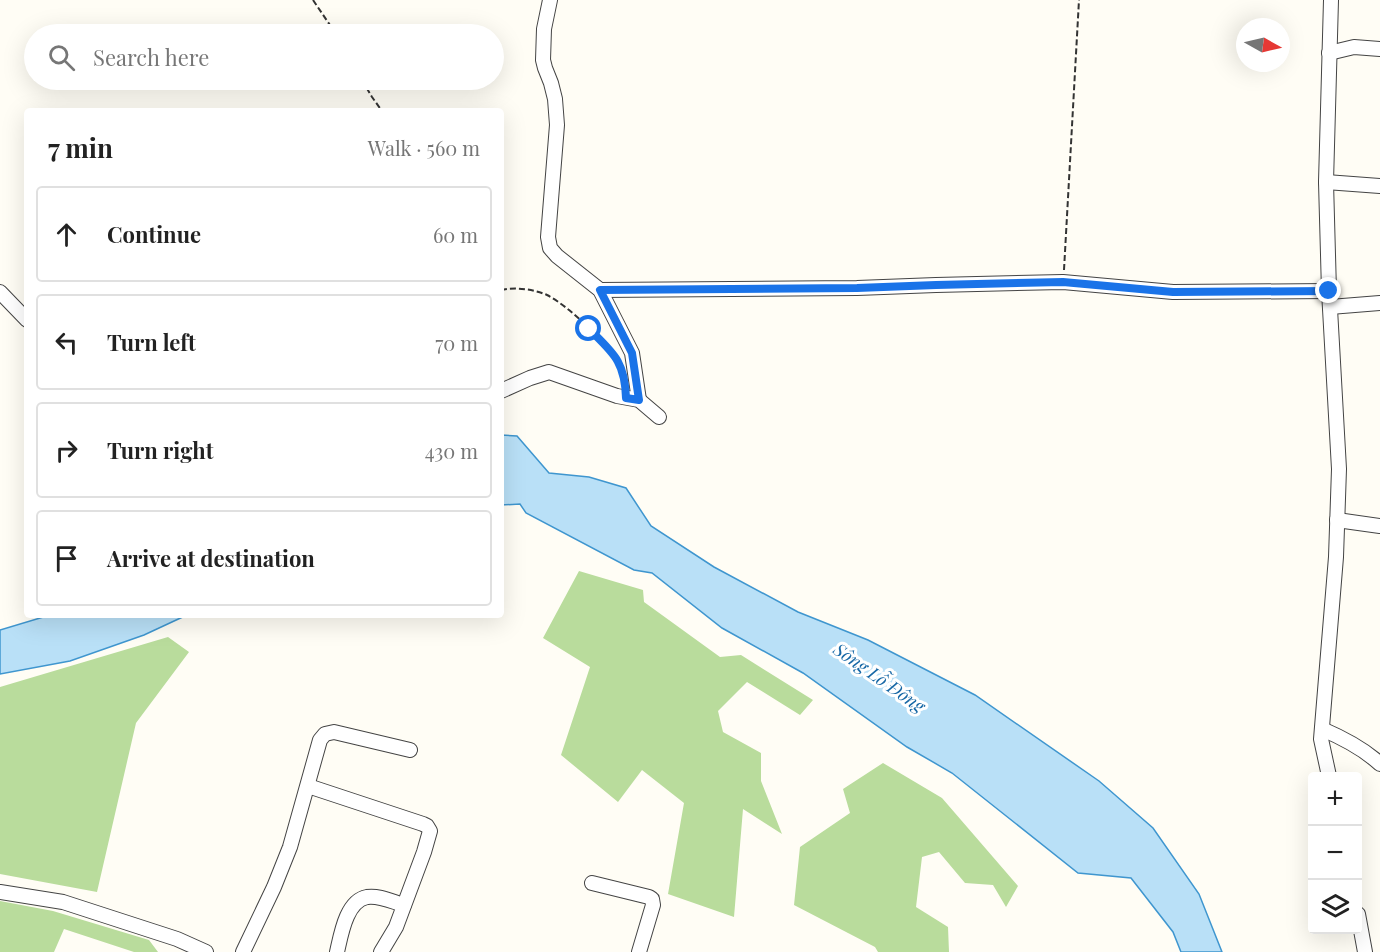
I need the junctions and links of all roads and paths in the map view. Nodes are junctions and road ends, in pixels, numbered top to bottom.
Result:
1 (313, 0) edge
2 (550, 0) edge
3 (1079, 0) edge
4 (1331, 0) edge
5 (329, 24) edge
6 (1380, 49) edge
7 (1329, 53) junction
8 (368, 90) edge
9 (380, 108) edge
10 (1326, 182) junction
11 (1380, 186) edge
12 (1063, 282) junction
13 (504, 290) edge
14 (600, 290) junction
15 (1329, 291) junction
16 (0, 292) edge
17 (1380, 303) edge
18 (1330, 307) junction
19 (24, 317) edge
20 (622, 370) dead end
21 (504, 390) edge
22 (639, 400) junction
23 (659, 417) dead end
24 (1337, 520) junction
25 (1380, 526) edge
26 (1322, 729) junction
27 (410, 750) dead end
28 (1378, 758) edge
29 (1328, 772) edge
30 (308, 786) junction
31 (592, 883) dead end
32 (0, 892) edge
33 (404, 905) junction
34 (1361, 934) edge
35 (206, 952) edge
36 (243, 952) edge
37 (337, 952) edge
38 (381, 952) edge
39 (639, 952) edge
40 (1365, 952) edge

1 - 5 path
2 - 14 street
3 - 12 path
4 - 7 street
6 - 7 street
7 - 10 street
8 - 9 path
10 - 11 street
10 - 15 street
12 - 14 street
12 - 15 street
13 - 20 path
14 - 22 street
15 - 18 street
16 - 19 street
17 - 18 street
18 - 24 street
21 - 22 street
22 - 23 street
24 - 25 street
24 - 26 street
26 - 28 street
26 - 29 street
27 - 30 street
30 - 33 street
30 - 36 street
31 - 39 street
32 - 35 street
33 - 37 street
33 - 38 street
34 - 40 street

